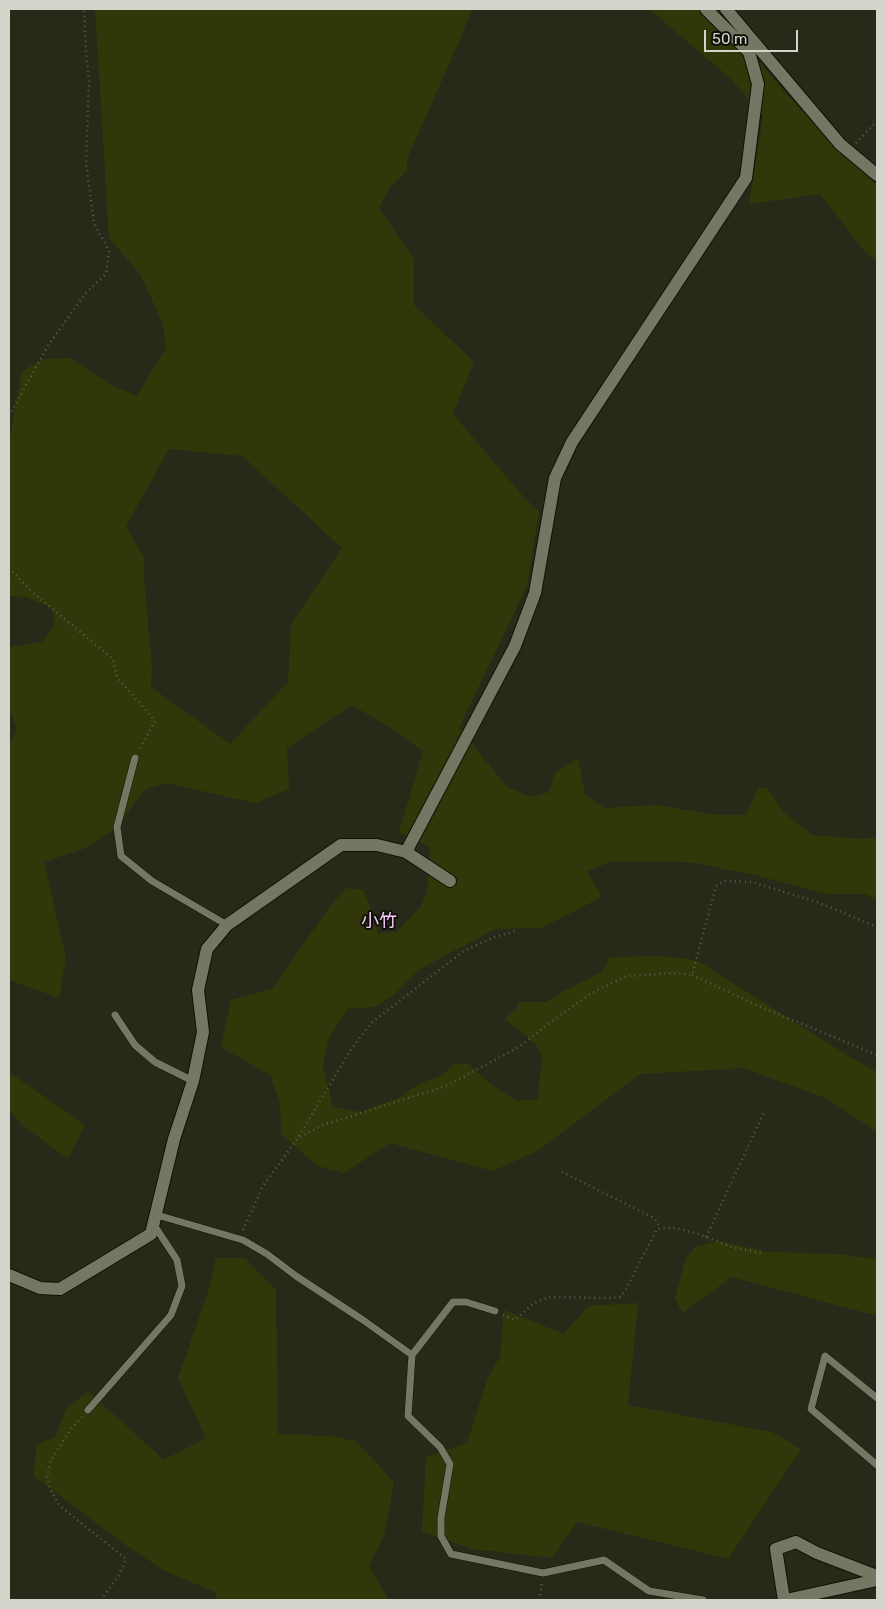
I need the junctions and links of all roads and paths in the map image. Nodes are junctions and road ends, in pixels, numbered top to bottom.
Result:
1 (84, 9) edge
2 (706, 9) edge
3 (726, 9) edge
4 (877, 121) edge
5 (848, 151) junction
6 (877, 175) edge
7 (9, 416) edge
8 (9, 568) edge
9 (135, 758) joint
10 (406, 852) junction
11 (450, 882) dead end
12 (227, 925) junction
13 (877, 927) edge
14 (518, 930) dead end
15 (692, 976) junction
16 (114, 1015) dead end
17 (877, 1055) edge
18 (193, 1081) junction
19 (765, 1110) dead end
20 (298, 1138) junction
21 (562, 1172) dead end
22 (155, 1220) junction
23 (660, 1228) junction
24 (706, 1237) junction
25 (238, 1238) junction
26 (761, 1253) dead end
27 (9, 1275) edge
28 (495, 1311) joint
29 (412, 1355) junction
30 (877, 1398) edge
31 (88, 1410) joint
32 (877, 1465) edge
33 (543, 1572) junction
34 (877, 1576) edge
35 (877, 1580) edge
36 (101, 1600) edge
37 (540, 1600) edge
38 (703, 1600) edge
39 (785, 1600) edge

1 - 7 path
2 - 10 street
3 - 5 street
4 - 5 path
5 - 6 street
8 - 9 path
9 - 12 lane
10 - 11 street
10 - 12 street
12 - 18 street
13 - 15 path
14 - 20 path
15 - 17 path
15 - 20 path
16 - 18 lane
18 - 22 street
19 - 24 path
20 - 25 path
21 - 23 path
22 - 25 lane
22 - 27 street
22 - 31 lane
23 - 24 path
23 - 28 path
24 - 26 path
25 - 29 lane
28 - 29 lane
29 - 33 lane
30 - 32 lane
31 - 36 path
33 - 37 path
33 - 38 lane
34 - 39 street
35 - 39 street

